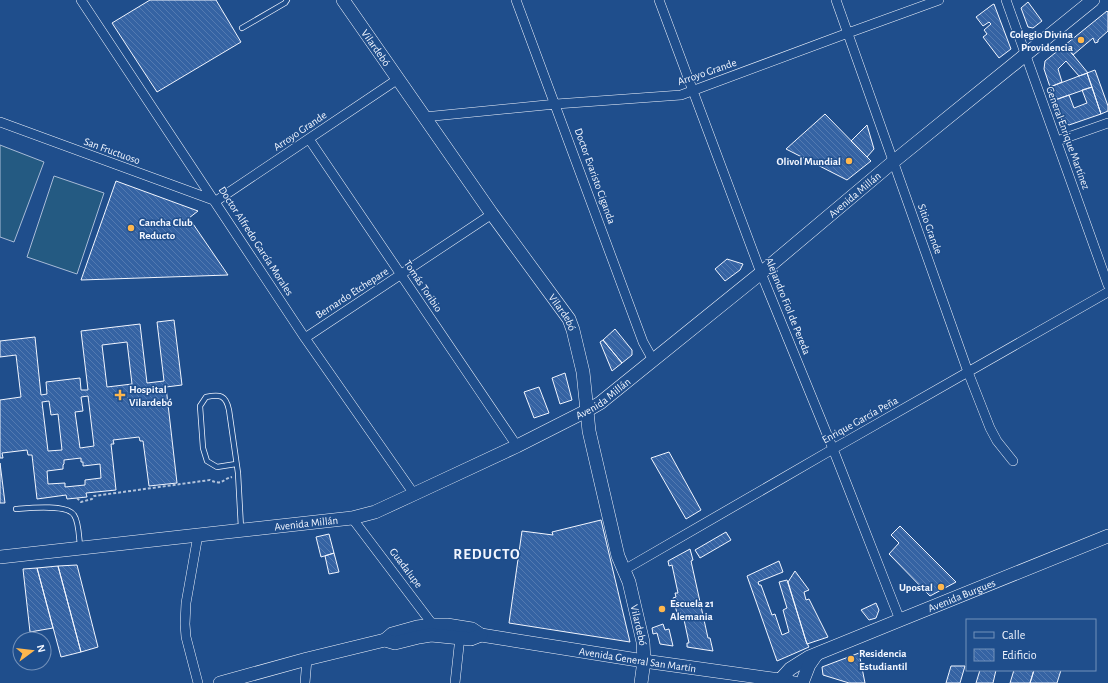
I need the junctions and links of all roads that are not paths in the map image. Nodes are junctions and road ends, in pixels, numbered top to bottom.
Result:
1 (81, 0) edge
2 (287, 0) edge
3 (343, 0) edge
4 (516, 0) edge
5 (659, 0) edge
6 (836, 0) edge
7 (939, 0) edge
8 (1006, 0) edge
9 (1093, 0) edge
10 (242, 28) dead end
11 (848, 33) junction
12 (1026, 56) junction
13 (398, 80) junction
14 (693, 91) junction
15 (556, 104) junction
16 (424, 117) junction
17 (0, 122) edge
18 (1108, 123) edge
19 (309, 139) junction
20 (1057, 141) junction
21 (893, 162) junction
22 (216, 201) junction
23 (492, 214) junction
24 (761, 273) junction
25 (401, 274) junction
26 (1108, 285) edge
27 (1108, 292) edge
28 (306, 338) junction
29 (653, 360) junction
30 (968, 372) junction
31 (588, 410) junction
32 (517, 446) junction
33 (833, 449) junction
34 (1013, 461) dead end
35 (236, 464) junction
36 (414, 494) junction
37 (16, 509) dead end
38 (352, 518) junction
39 (242, 530) junction
40 (198, 535) junction
41 (1108, 536) edge
42 (80, 548) junction
43 (0, 557) edge
44 (624, 570) junction
45 (900, 620) junction
46 (432, 630) junction
47 (481, 635) junction
48 (460, 638) junction
49 (816, 655) junction
50 (307, 659) junction
51 (644, 661) junction
52 (780, 680) junction
53 (198, 683) edge
54 (220, 683) edge
55 (305, 683) edge
56 (455, 683) edge
57 (641, 683) edge
58 (795, 683) edge
59 (802, 683) edge

1 - 22 street, Doctor Alfredo García Morales
2 - 10 lane
3 - 13 main road, Vilardebó
4 - 15 street, Doctor Evaristo Ciganda
5 - 14 street, Alejandro Fiol de Pereda
6 - 11 street, Sitio Grande
7 - 11 street, Arroyo Grande
8 - 12 street, General Enrique Martínez
9 - 12 main road, Avenida Millán
11 - 14 street, Arroyo Grande
11 - 21 street, Sitio Grande
12 - 20 street, General Enrique Martínez
12 - 21 main road, Avenida Millán
13 - 16 main road, Vilardebó
13 - 19 street, Arroyo Grande
14 - 15 street, Arroyo Grande
14 - 24 street, Alejandro Fiol de Pereda
15 - 16 street, Arroyo Grande
15 - 29 street, Doctor Evaristo Ciganda
16 - 23 main road, Vilardebó
17 - 22 street, San Fructuoso
18 - 20 street
19 - 22 street, Arroyo Grande
19 - 25 street, Tomás Toribio
20 - 26 street, General Enrique Martínez
21 - 24 main road, Avenida Millán
21 - 30 street, Sitio Grande
22 - 28 street, Doctor Alfredo García Morales
23 - 25 street, Bernardo Etchepare
23 - 31 main road, Vilardebó
24 - 29 main road, Avenida Millán
24 - 33 street, Alejandro Fiol de Pereda
25 - 28 street, Bernardo Etchepare
25 - 32 street, Tomás Toribio
27 - 30 street, Enrique García Peña
28 - 36 street, Doctor Alfredo García Morales
29 - 31 main road, Avenida Millán
30 - 33 street, Enrique García Peña
30 - 34 street, Sitio Grande
31 - 32 main road, Avenida Millán
31 - 44 main road, Vilardebó
32 - 36 main road, Avenida Millán
33 - 44 street, Enrique García Peña
33 - 45 street, Alejandro Fiol de Pereda
35 - 35 lane
35 - 39 lane
36 - 38 main road, Avenida Millán
37 - 42 lane
38 - 39 main road, Avenida Millán
38 - 46 street, Guadalupe
39 - 40 main road, Avenida Millán
40 - 42 main road, Avenida Millán
40 - 53 street
41 - 45 main road, Avenida Burgues
42 - 43 main road, Avenida Millán
44 - 51 main road, Vilardebó
45 - 49 main road, Avenida Burgues
46 - 47 main road, Avenida General San Martín
46 - 48 main road, Avenida General San Martín
46 - 50 main road, Avenida General San Martín
47 - 48 main road, Avenida General San Martín
47 - 51 main road, Avenida General San Martín
48 - 56 street
49 - 52 main road, Avenida Burgues
49 - 59 main road
50 - 54 main road, Avenida General San Martín
50 - 55 street
51 - 52 main road, Avenida General San Martín
51 - 57 main road, Vilardebó
52 - 58 main road, Avenida General San Martín

